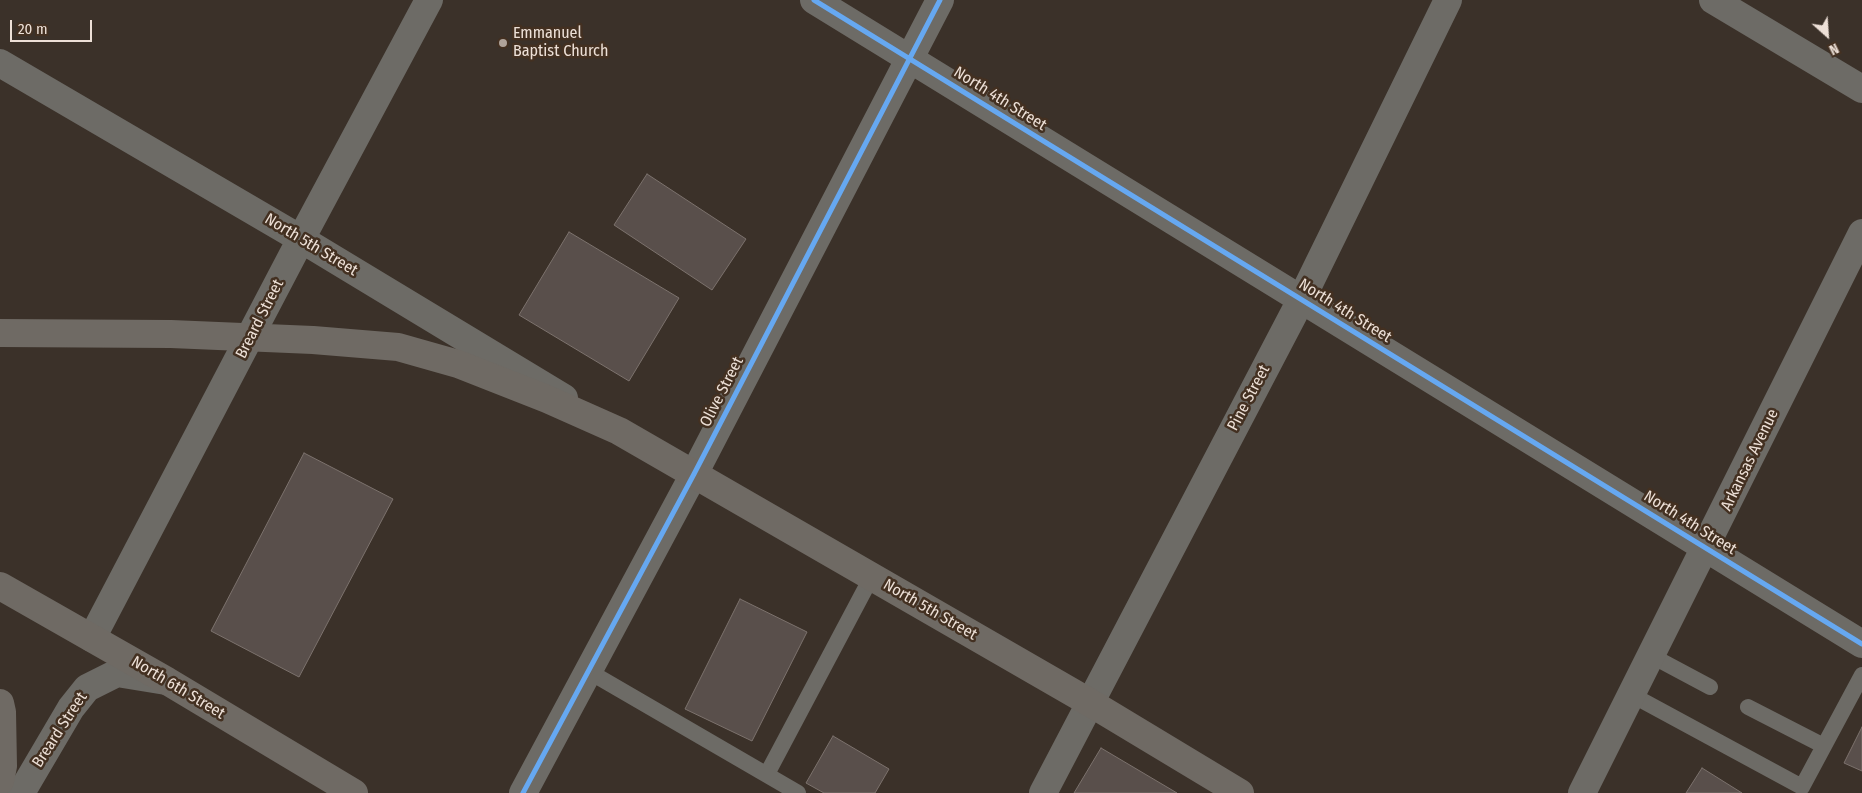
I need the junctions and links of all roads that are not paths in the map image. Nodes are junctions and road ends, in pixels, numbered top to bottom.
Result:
1 (429, 0) edge
2 (814, 0) edge
3 (940, 0) edge
4 (1448, 0) edge
5 (1713, 0) edge
6 (909, 58) junction
7 (0, 63) edge
8 (1862, 89) edge
9 (1862, 233) edge
10 (301, 239) junction
11 (1302, 300) junction
12 (0, 333) edge
13 (251, 337) junction
14 (619, 431) junction
15 (694, 474) junction
16 (1706, 548) junction
17 (872, 576) junction
18 (0, 586) edge
19 (92, 638) junction
20 (1862, 644) edge
21 (1650, 655) junction
22 (588, 671) junction
23 (1862, 675) edge
24 (167, 681) junction
25 (1710, 687) dead end
26 (1632, 695) junction
27 (1089, 702) junction
28 (0, 703) edge
29 (1748, 708) dead end
30 (1824, 746) junction
31 (767, 774) junction
32 (0, 781) edge
33 (1802, 790) edge
34 (21, 793) edge
35 (354, 793) edge
36 (523, 793) edge
37 (798, 793) edge
38 (1043, 793) edge
39 (1240, 793) edge
40 (1582, 793) edge

1 - 10 street, Breard Street
2 - 6 street, North 4th Street
3 - 6 street, Olive Street
4 - 11 street, Pine Street
5 - 8 street
6 - 11 street, North 4th Street
6 - 15 street, Olive Street
7 - 10 street, North 5th Street
9 - 16 street, Arkansas Avenue
10 - 13 street, Breard Street
10 - 14 street, North 5th Street
11 - 16 street, North 4th Street
11 - 27 street, Pine Street
12 - 13 main road, North 5th Street
13 - 14 main road, North 5th Street
13 - 19 street, Breard Street
14 - 15 main road, North 5th Street
15 - 17 main road, North 5th Street
15 - 22 street, Olive Street
16 - 20 street, North 4th Street
16 - 21 street, Arkansas Avenue
17 - 27 main road, North 5th Street
17 - 31 lane
18 - 19 main road, North 6th Street
19 - 24 main road, North 6th Street
21 - 25 lane
21 - 26 street, Arkansas Avenue
22 - 31 lane
22 - 36 street, Olive Street
23 - 30 lane
24 - 34 street, Breard Street
24 - 35 main road, North 6th Street
26 - 33 lane
26 - 40 street, Arkansas Avenue
27 - 38 street, Pine Street
27 - 39 main road, North 5th Street
28 - 32 main road
29 - 30 lane
30 - 33 lane
31 - 37 lane

